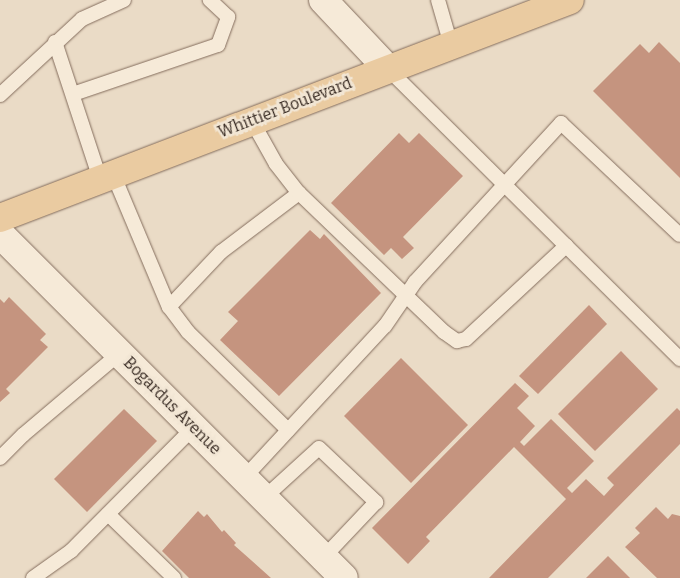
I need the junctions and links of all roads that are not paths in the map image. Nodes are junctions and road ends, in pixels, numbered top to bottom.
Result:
1 (124, 0) edge
2 (210, 0) edge
3 (323, 0) edge
4 (438, 0) edge
5 (570, 0) edge
6 (56, 42) junction
7 (451, 45) junction
8 (388, 69) junction
9 (73, 94) junction
10 (0, 95) edge
11 (252, 121) junction
12 (107, 177) junction
13 (503, 183) junction
14 (298, 193) junction
15 (0, 218) edge
16 (0, 234) edge
17 (680, 235) edge
18 (566, 246) junction
19 (406, 295) junction
20 (169, 307) junction
21 (119, 354) junction
22 (680, 359) edge
23 (193, 428) junction
24 (288, 430) junction
25 (0, 458) edge
26 (244, 478) junction
27 (264, 498) junction
28 (108, 514) junction
29 (324, 557) junction
30 (33, 578) edge
31 (174, 578) edge
32 (344, 578) edge

1 - 6 lane
2 - 9 lane
3 - 8 street
4 - 7 lane
5 - 7 main road, Whittier Boulevard
6 - 9 lane
6 - 10 lane
7 - 8 main road, Whittier Boulevard
8 - 11 main road, Whittier Boulevard
8 - 13 lane
9 - 12 lane
11 - 12 main road, Whittier Boulevard
11 - 14 lane
12 - 15 main road, Whittier Boulevard
12 - 20 lane
13 - 17 lane
13 - 18 lane
13 - 19 lane
14 - 19 lane
14 - 20 lane
16 - 21 street, Bogardus Avenue
18 - 19 lane
18 - 22 lane
19 - 24 lane
20 - 24 lane
21 - 23 street, Bogardus Avenue
21 - 25 lane
23 - 26 street, Bogardus Avenue
23 - 28 lane
24 - 26 lane
26 - 27 street, Bogardus Avenue
27 - 29 street, Bogardus Avenue
27 - 29 lane
28 - 30 lane
28 - 31 lane
29 - 32 street, Bogardus Avenue

